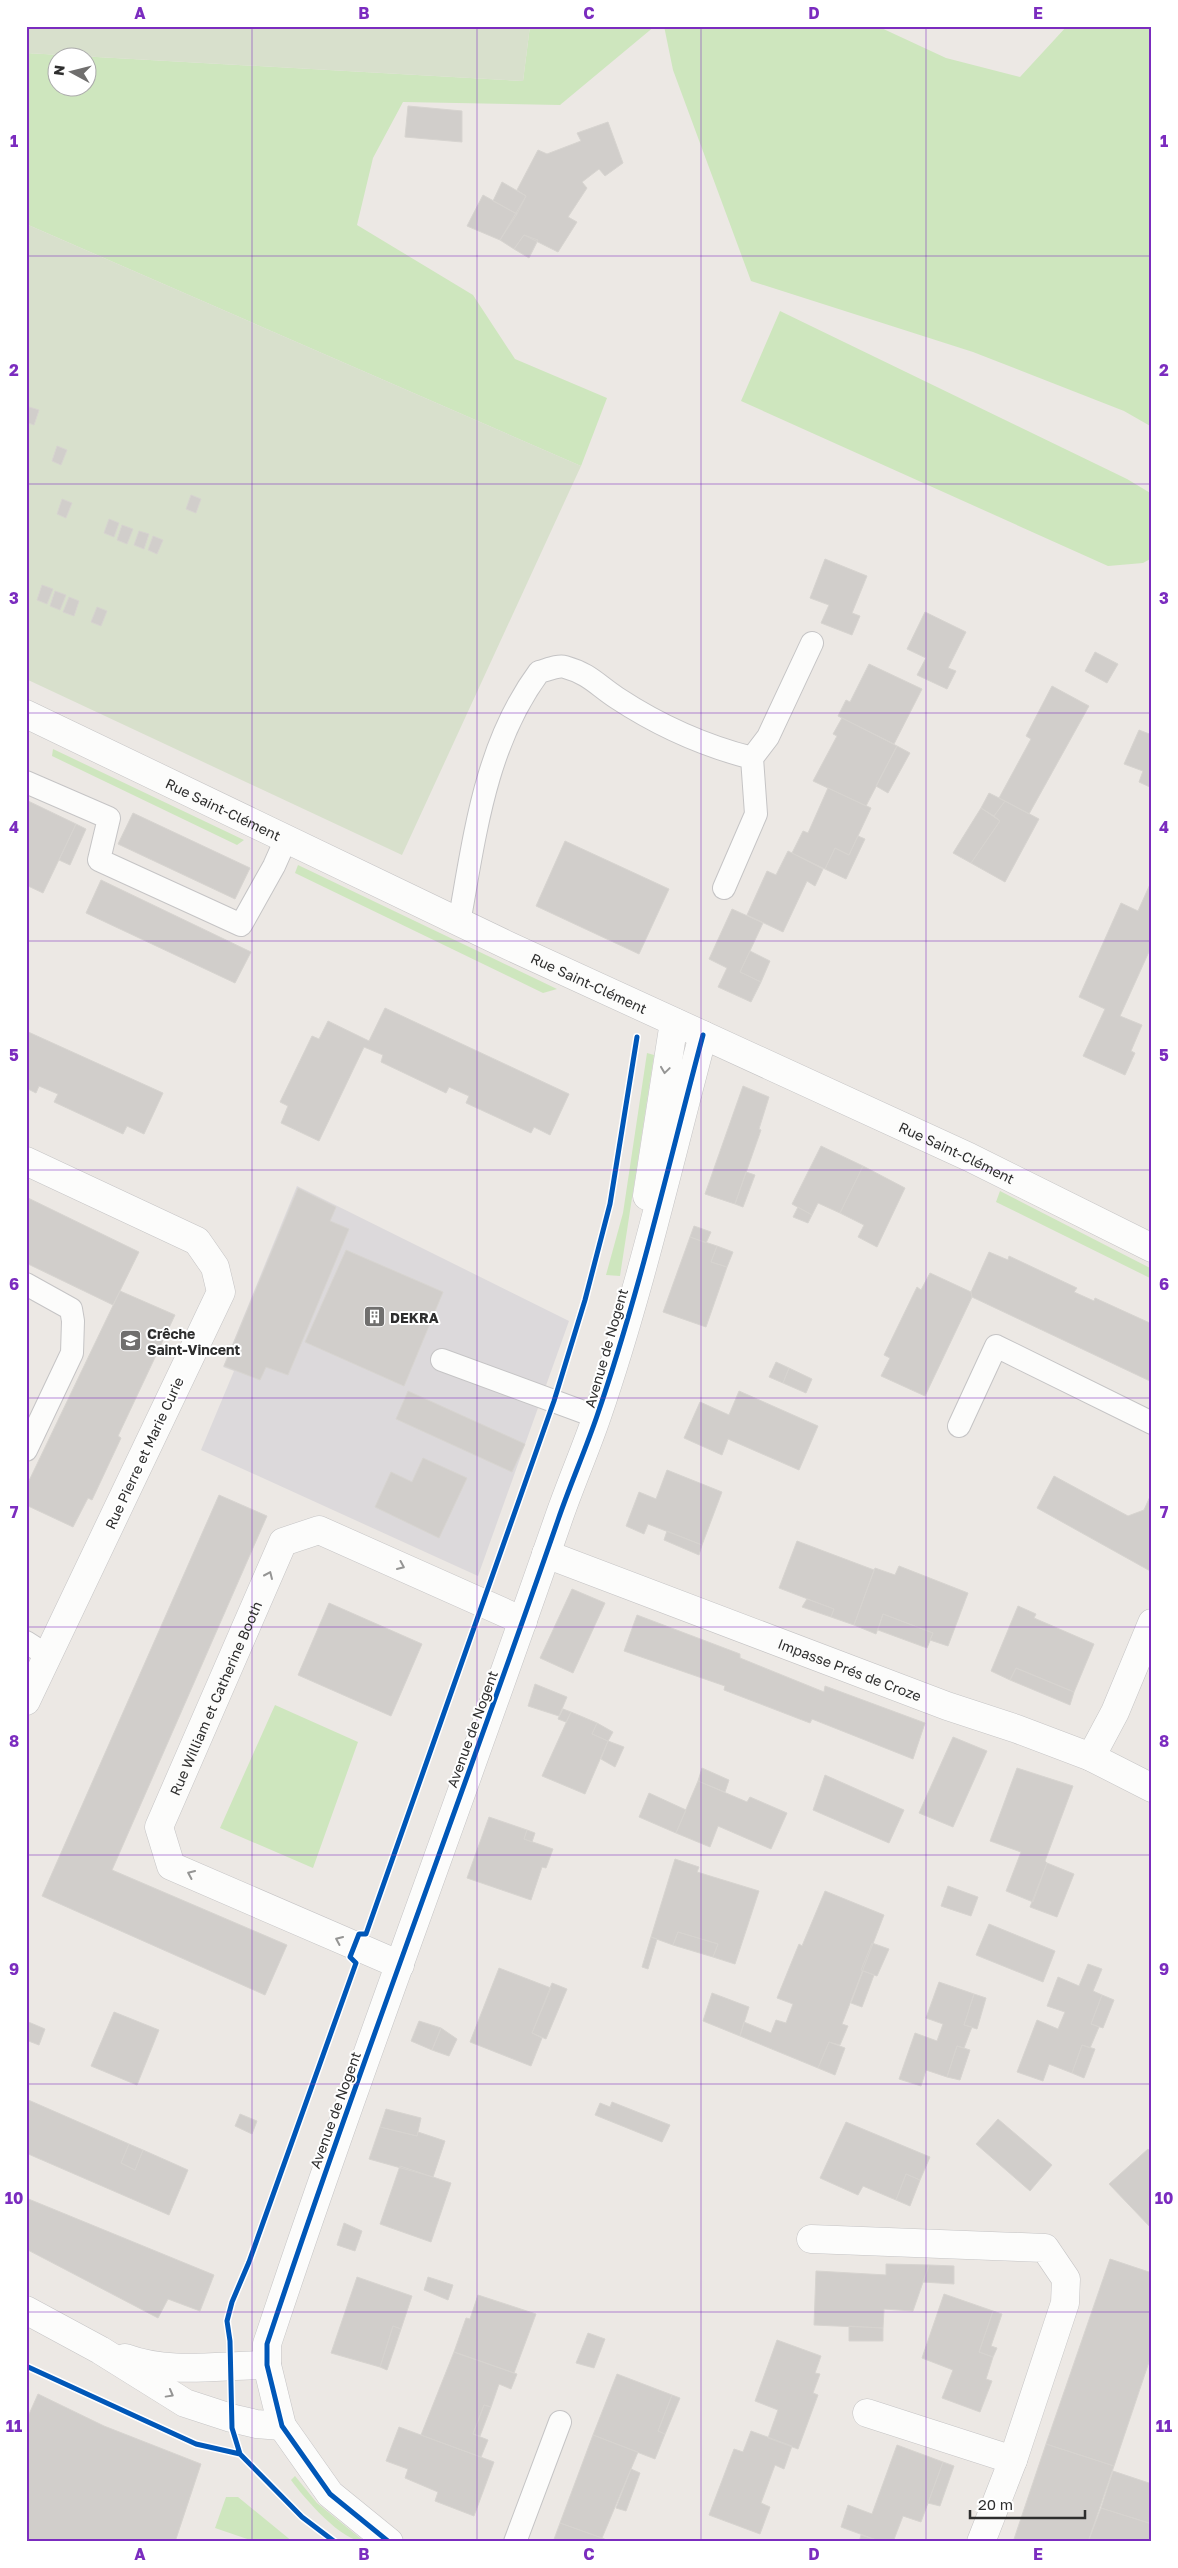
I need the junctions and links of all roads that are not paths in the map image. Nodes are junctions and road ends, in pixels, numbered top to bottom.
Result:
1 (812, 643) dead end
2 (26, 714) edge
3 (752, 758) junction
4 (26, 782) edge
5 (286, 839) junction
6 (724, 888) dead end
7 (459, 923) junction
8 (674, 1022) junction
9 (703, 1035) junction
10 (26, 1161) edge
11 (1152, 1248) edge
12 (638, 1277) junction
13 (26, 1284) edge
14 (442, 1360) dead end
15 (597, 1417) junction
16 (1152, 1423) edge
17 (959, 1426) dead end
18 (26, 1450) edge
19 (546, 1554) junction
20 (523, 1621) junction
21 (1152, 1623) edge
22 (37, 1649) edge
23 (26, 1701) edge
24 (1091, 1757) junction
25 (1152, 1788) edge
26 (400, 1965) junction
27 (811, 2239) dead end
28 (26, 2310) edge
29 (100, 2350) junction
30 (267, 2365) junction
31 (867, 2413) dead end
32 (560, 2422) dead end
33 (282, 2426) junction
34 (1013, 2460) junction
35 (389, 2542) edge
36 (515, 2542) edge
37 (981, 2542) edge

1 - 3 lane
2 - 5 street, Rue Saint-Clément
3 - 6 lane
3 - 7 lane
4 - 5 lane
5 - 7 street, Rue Saint-Clément
7 - 8 street, Rue Saint-Clément
8 - 9 street, Rue Saint-Clément
8 -> 12 street, Avenue de Nogent
9 - 11 street, Rue Saint-Clément
9 - 12 street, Avenue de Nogent
10 - 22 street, Rue Pierre et Marie Curie
12 - 15 street, Avenue de Nogent
13 - 18 lane
14 - 15 lane
15 - 19 street, Avenue de Nogent
16 - 17 lane
19 - 20 street, Avenue de Nogent
19 - 24 street, Impasse Prés de Croze
20 - 26 street, Avenue de Nogent
26 -> 20 street, Rue William et Catherine Booth
21 - 24 street
22 - 23 street, Rue Pierre et Marie Curie
24 - 25 street, Impasse Prés de Croze
26 - 30 street, Avenue de Nogent
27 - 34 street
28 - 29 street
29 - 30 street
29 -> 33 street
30 - 33 street, Avenue de Nogent
31 - 34 street
32 - 36 lane
33 - 35 street
34 - 37 street

